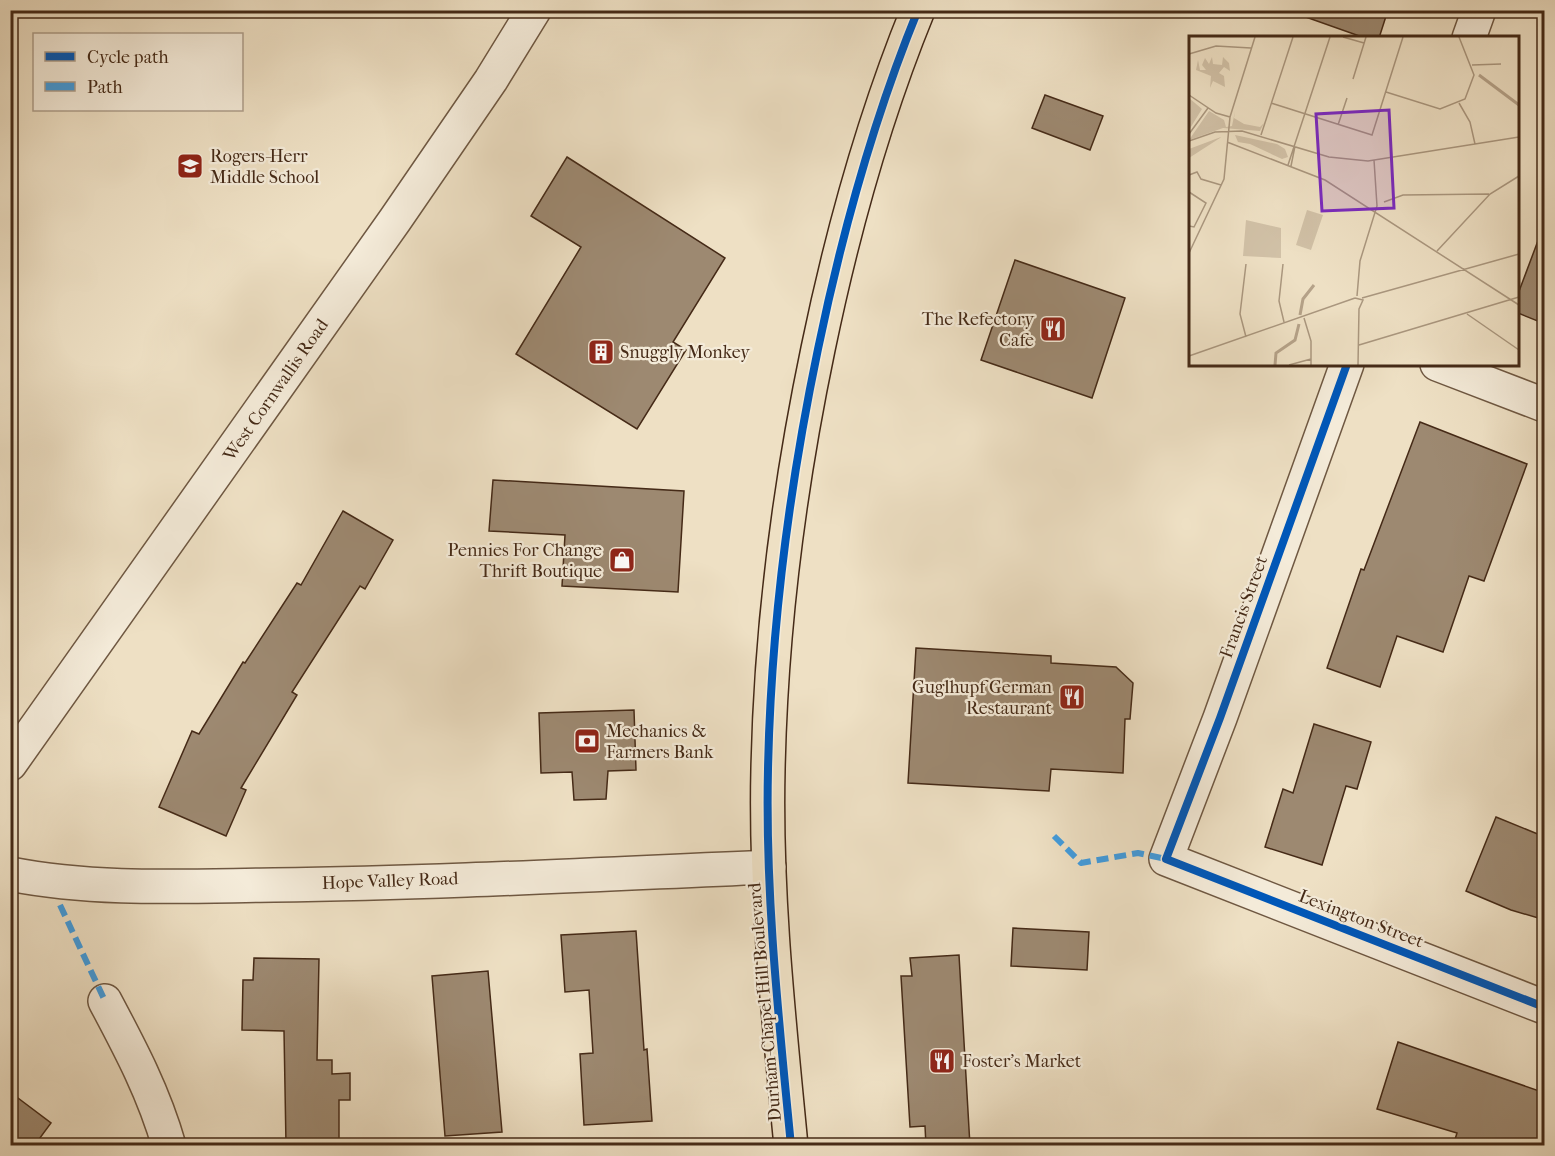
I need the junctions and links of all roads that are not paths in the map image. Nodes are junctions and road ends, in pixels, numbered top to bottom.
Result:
1 (534, 10) edge
2 (918, 10) edge
3 (1479, 10) edge
4 (1470, 36) edge
5 (1346, 366) edge
6 (1442, 366) edge
7 (1545, 405) edge
8 (10, 764) edge
9 (1166, 859) joint
10 (769, 867) junction
11 (10, 874) edge
12 (105, 1000) dead end
13 (1545, 1007) edge
14 (169, 1146) edge
15 (791, 1146) edge

1 - 8 street, West Cornwallis Road
2 - 10 main road, Durham-Chapel Hill Boulevard
3 - 4 street
5 - 9 street, Francis Street
6 - 7 street
9 - 13 street, Lexington Street
10 - 11 street, Hope Valley Road
10 - 15 main road, Durham-Chapel Hill Boulevard
12 - 14 street

